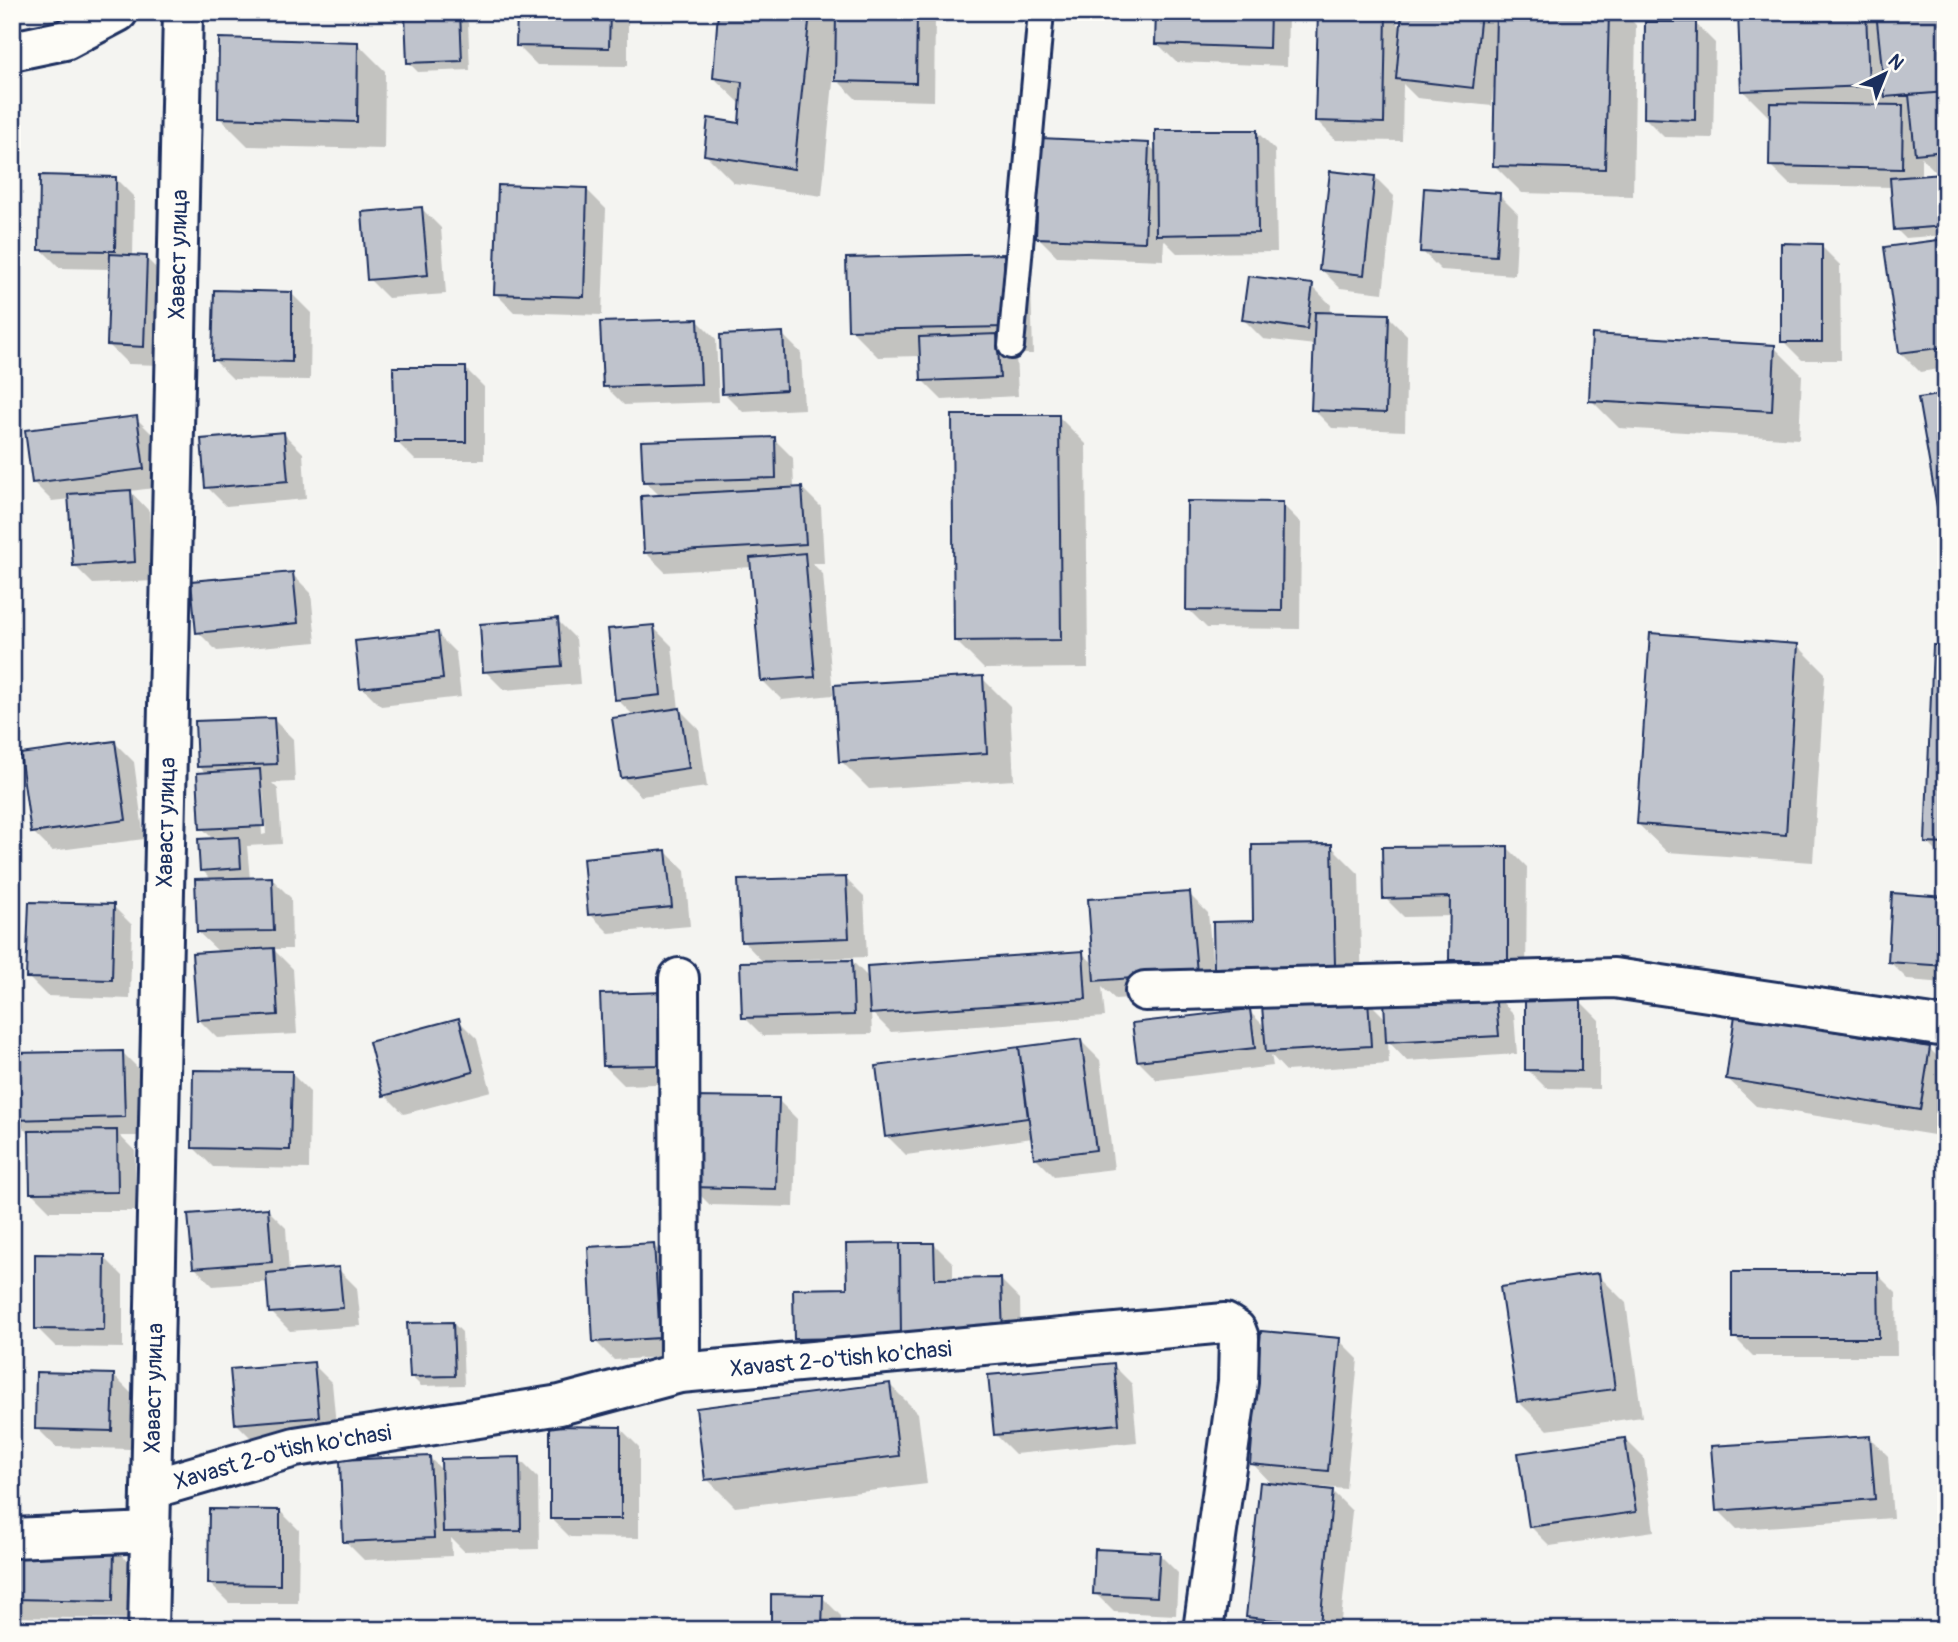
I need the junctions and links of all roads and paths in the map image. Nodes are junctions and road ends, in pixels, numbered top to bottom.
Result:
1 (118, 12) edge
2 (183, 12) edge
3 (1041, 12) edge
4 (12, 51) edge
5 (1011, 346) dead end
6 (679, 978) dead end
7 (1146, 991) dead end
8 (1946, 1027) edge
9 (680, 1373) junction
10 (152, 1489) junction
11 (152, 1532) junction
12 (12, 1538) edge
13 (148, 1630) edge
14 (1203, 1630) edge

1 - 4 street
2 - 10 street, Хаваст улица
3 - 5 lane
6 - 9 street
7 - 8 street
9 - 10 street, Xavast 2-o'tish ko'chasi
9 - 14 street, Xavast 2-o'tish ko'chasi
10 - 11 street, Хаваст улица
11 - 12 street
11 - 13 street, Хаваст улица

